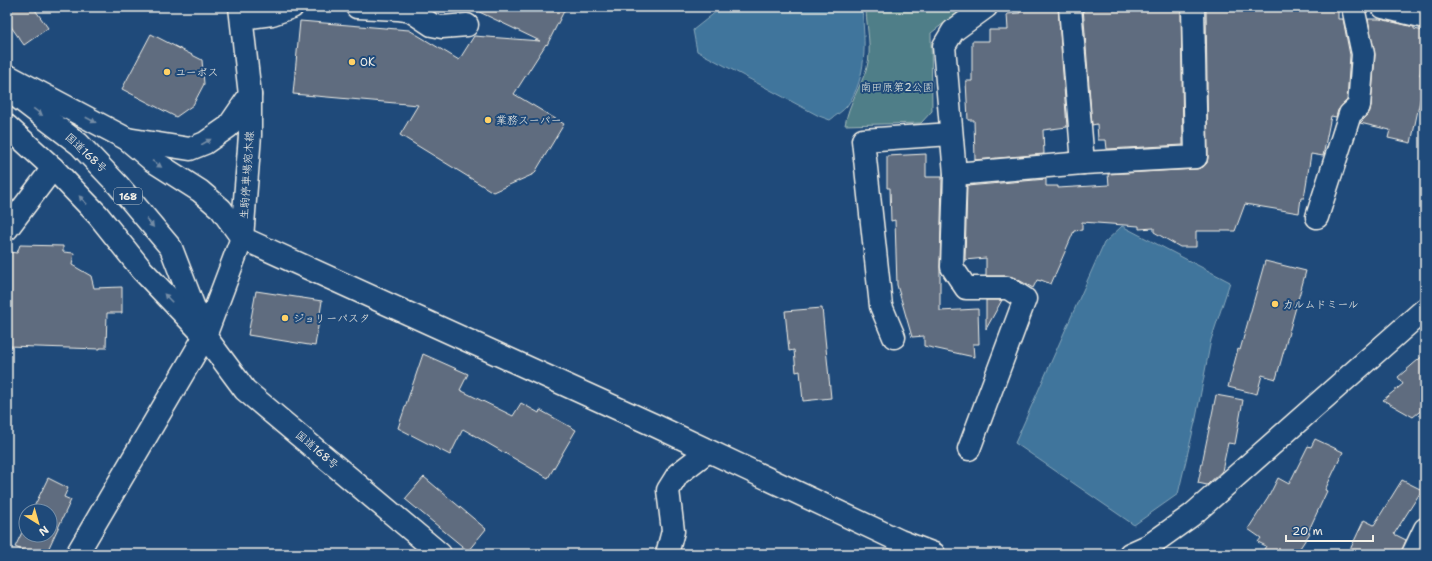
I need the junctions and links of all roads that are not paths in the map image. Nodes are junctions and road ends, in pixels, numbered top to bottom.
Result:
1 (292, 7) edge
2 (357, 7) edge
3 (986, 7) edge
4 (1070, 7) edge
5 (1193, 7) edge
6 (1355, 7) edge
7 (1384, 7) edge
8 (241, 13) edge
9 (1425, 17) edge
10 (467, 25) dead end
11 (7, 76) edge
12 (7, 89) edge
13 (250, 95) junction
14 (7, 126) edge
15 (951, 134) junction
16 (127, 138) junction
17 (1083, 163) junction
18 (53, 168) junction
19 (955, 174) junction
20 (1317, 217) dead end
21 (7, 229) edge
22 (242, 238) junction
23 (1425, 309) edge
24 (205, 336) junction
25 (894, 337) dead end
26 (969, 449) dead end
27 (708, 451) junction
28 (1425, 529) edge
29 (77, 554) edge
30 (440, 554) edge
31 (667, 554) edge
32 (934, 554) edge
33 (1130, 554) edge
34 (1413, 554) edge

1 - 8 main road
2 - 10 main road
3 - 15 main road
4 - 17 main road
5 - 17 main road
6 - 20 main road
7 - 9 main road
8 - 13 main road, 生駒停車場宛木線
11 -> 16 main road
12 -> 24 main road, 国道168号 / 168
16 -> 13 main road
13 - 22 main road, 生駒停車場宛木線
14 - 18 main road, 国道168号 / 168
15 - 19 main road
15 - 25 main road
16 -> 22 main road
17 - 19 main road
18 - 21 main road
24 -> 18 main road, 国道168号 / 168
19 - 26 main road
22 - 24 main road, 生駒停車場宛木線
22 - 27 main road
23 - 33 main road
24 - 29 main road
24 - 30 main road, 国道168号 / 168
27 - 31 main road
27 - 32 main road
28 - 34 main road

